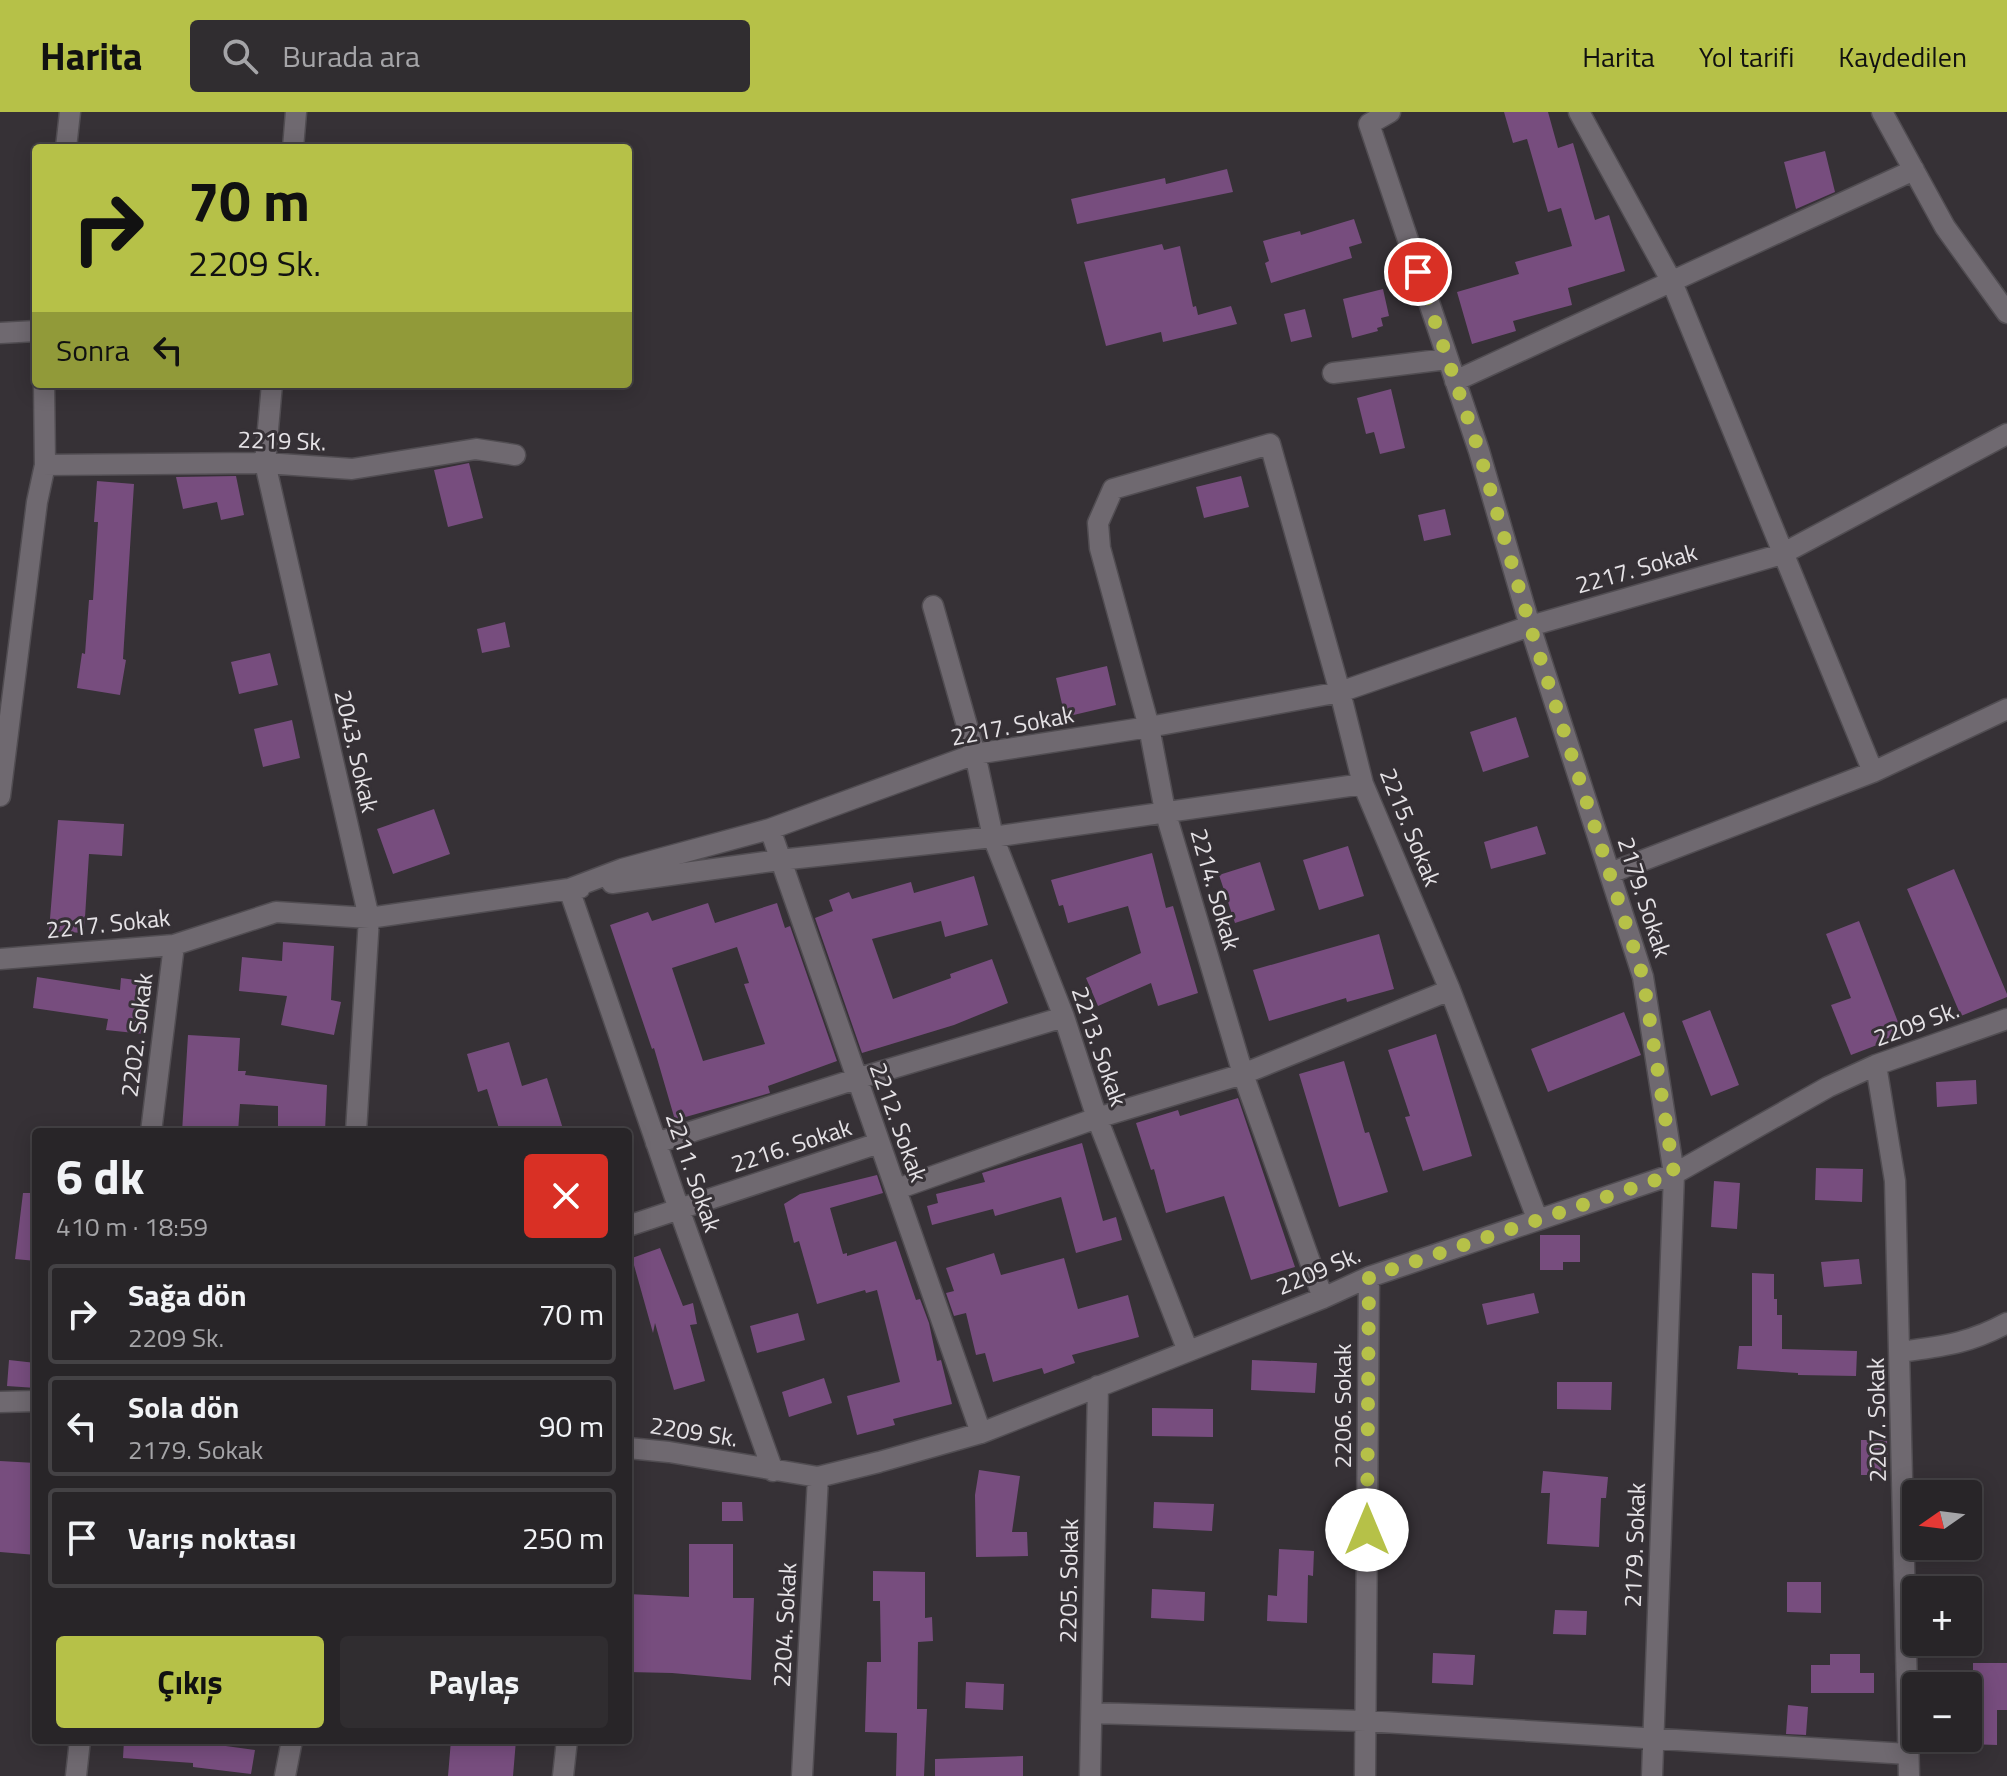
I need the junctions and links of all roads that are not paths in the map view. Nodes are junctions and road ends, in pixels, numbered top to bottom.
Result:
1 (70, 112) edge
2 (296, 112) edge
3 (1390, 112) edge
4 (1579, 112) edge
5 (1882, 112) edge
6 (66, 144) edge
7 (293, 144) edge
8 (1914, 170) junction
9 (1672, 282) junction
10 (2007, 313) edge
11 (32, 331) edge
12 (0, 333) edge
13 (1447, 359) junction
14 (1333, 373) dead end
15 (1455, 381) junction
16 (44, 388) edge
17 (272, 388) edge
18 (2007, 434) edge
19 (1270, 444) joint
20 (515, 455) dead end
21 (265, 463) junction
22 (45, 465) junction
23 (1782, 554) junction
24 (933, 606) dead end
25 (1530, 626) junction
26 (1340, 692) junction
27 (2007, 709) edge
28 (1149, 727) junction
29 (975, 754) junction
30 (1873, 772) junction
31 (1363, 784) junction
32 (0, 796) edge
33 (1165, 811) junction
34 (770, 829) junction
35 (993, 837) junction
36 (780, 860) junction
37 (1610, 873) junction
38 (569, 889) junction
39 (369, 918) junction
40 (174, 945) junction
41 (0, 959) edge
42 (1450, 990) junction
43 (1064, 1017) junction
44 (2007, 1019) edge
45 (1876, 1065) junction
46 (1243, 1074) junction
47 (856, 1079) junction
48 (1097, 1118) junction
49 (151, 1128) edge
50 (356, 1128) edge
51 (656, 1143) junction
52 (879, 1143) junction
53 (1674, 1174) junction
54 (897, 1189) junction
55 (679, 1209) junction
56 (1537, 1218) junction
57 (632, 1225) edge
58 (1369, 1277) junction
59 (1323, 1298) junction
60 (2007, 1323) edge
61 (1188, 1351) junction
62 (1900, 1352) junction
63 (1098, 1386) junction
64 (32, 1401) edge
65 (0, 1402) edge
66 (981, 1433) junction
67 (632, 1448) edge
68 (773, 1471) junction
69 (818, 1477) junction
70 (1092, 1713) junction
71 (1365, 1721) junction
72 (1652, 1737) junction
73 (80, 1744) edge
74 (291, 1744) edge
75 (567, 1744) edge
76 (1908, 1754) junction
77 (76, 1776) edge
78 (285, 1776) edge
79 (563, 1776) edge
80 (802, 1776) edge
81 (1090, 1776) edge
82 (1365, 1776) edge
83 (1652, 1776) edge
84 (1909, 1776) edge

1 - 6 street
2 - 7 street
3 - 13 street, 2179. Sokak
4 - 9 street
5 - 8 street
8 - 9 street
8 - 10 street
9 - 15 street
9 - 23 street
11 - 12 street
13 - 14 street
13 - 15 street, 2179. Sokak
15 - 25 street, 2179. Sokak
16 - 22 street
17 - 21 street, 2043. Sokak
18 - 23 street, 2217. Sokak
19 - 26 street, 2215. Sokak
19 - 28 street, 2214. Sokak
20 - 21 street, 2219 Sk.
21 - 22 street, 2219 Sk.
21 - 39 street, 2043. Sokak
22 - 32 street
23 - 25 street, 2217. Sokak
23 - 30 street
24 - 29 street, 2213. Sokak
25 - 26 street, 2217. Sokak
25 - 37 street, 2179. Sokak
26 - 28 street, 2217. Sokak
26 - 31 street, 2215. Sokak
27 - 30 street
28 - 29 street, 2217. Sokak
28 - 33 street, 2214. Sokak
29 - 34 street, 2217. Sokak
29 - 35 street, 2213. Sokak
30 - 37 street
31 - 33 street
31 - 42 street, 2215. Sokak
33 - 35 street
33 - 46 street, 2214. Sokak
34 - 36 street, 2212. Sokak
34 - 38 street, 2217. Sokak
35 - 36 street
35 - 43 street, 2213. Sokak
36 - 38 street
36 - 47 street, 2212. Sokak
37 - 53 street, 2179. Sokak
38 - 39 street, 2217. Sokak
38 - 51 street, 2211. Sokak
39 - 40 street, 2217. Sokak
39 - 50 street, 2043. Sokak
40 - 41 street, 2217. Sokak
40 - 49 street, 2202. Sokak
42 - 46 street
42 - 56 street, 2215. Sokak
43 - 47 street
43 - 48 street, 2213. Sokak
44 - 45 street, 2209 Sk.
45 - 53 street, 2209 Sk.
45 - 62 street, 2207. Sokak
46 - 48 street
46 - 59 street, 2214. Sokak
47 - 51 street
47 - 52 street, 2212. Sokak
48 - 54 street
48 - 61 street, 2213. Sokak
51 - 55 street, 2211. Sokak
52 - 54 street, 2212. Sokak
52 - 55 street, 2216. Sokak
53 - 56 street, 2209 Sk.
53 - 72 street, 2179. Sokak
54 - 66 street, 2212. Sokak
55 - 57 street, 2216. Sokak
55 - 68 street, 2211. Sokak
56 - 58 street, 2209 Sk.
58 - 59 street, 2209 Sk.
58 - 71 street, 2206. Sokak
59 - 61 street, 2209 Sk.
60 - 62 street
61 - 63 street, 2209 Sk.
62 - 76 street, 2207. Sokak
63 - 66 street, 2209 Sk.
63 - 70 street, 2205. Sokak
64 - 65 street
66 - 69 street, 2209 Sk.
67 - 68 street, 2209 Sk.
68 - 69 street, 2209 Sk.
69 - 80 street, 2204. Sokak
70 - 71 street
70 - 81 street, 2205. Sokak
71 - 72 street
71 - 82 street, 2206. Sokak
72 - 76 street
72 - 83 street, 2179. Sokak
73 - 77 street
74 - 78 street
75 - 79 street
76 - 84 street, 2207. Sokak

